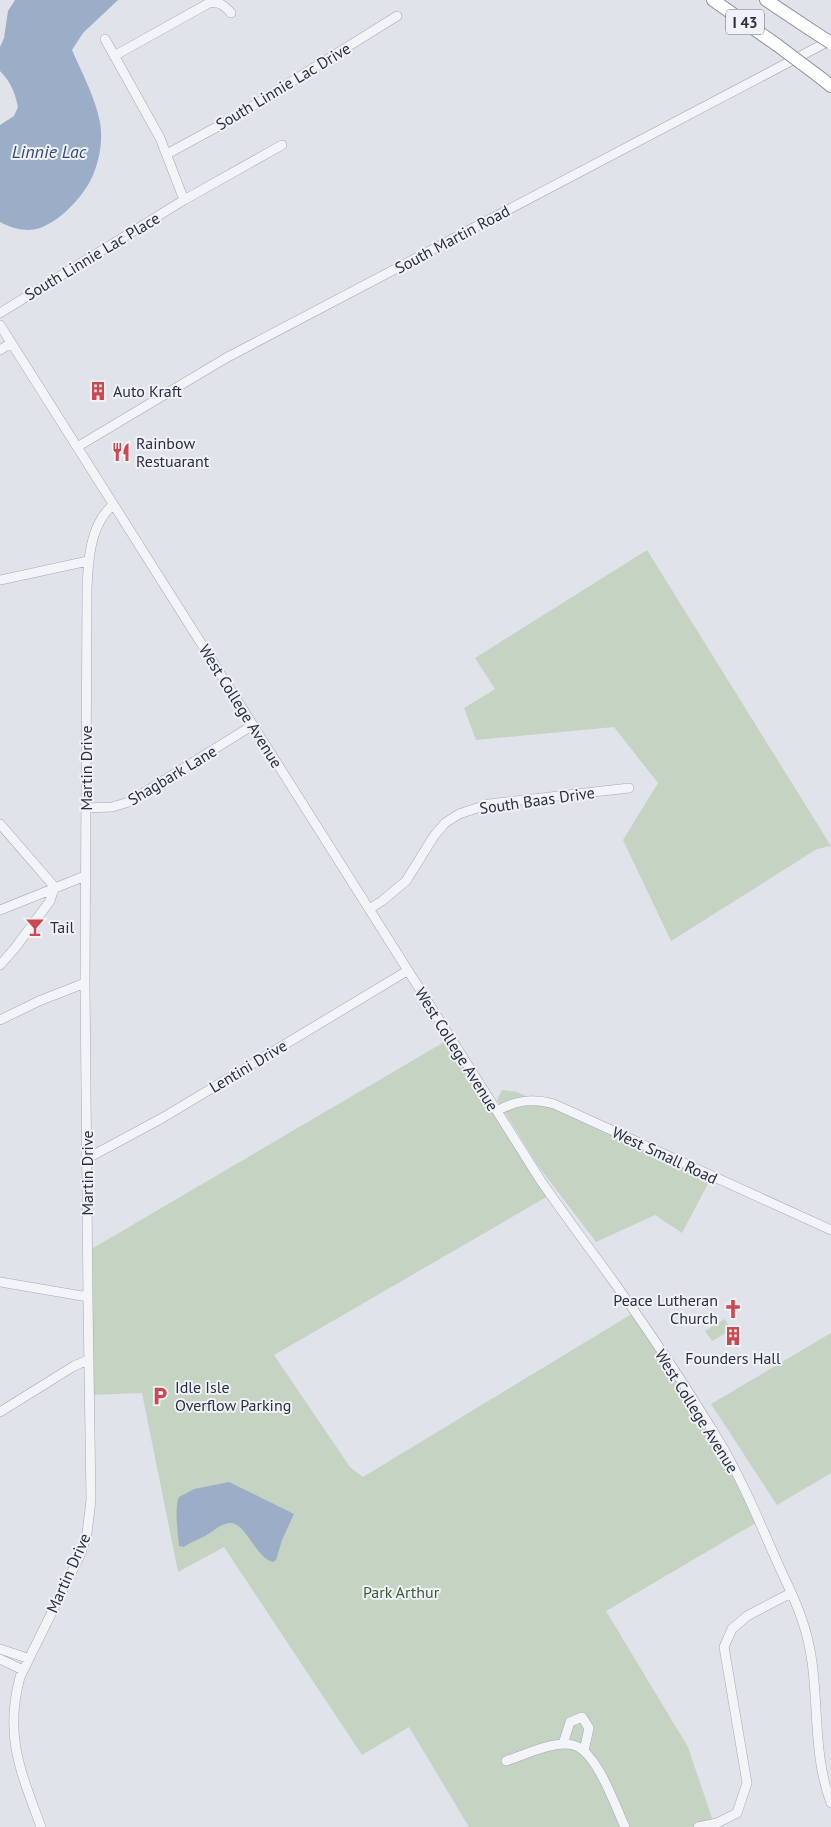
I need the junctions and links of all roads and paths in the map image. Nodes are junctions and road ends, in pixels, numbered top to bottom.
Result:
1 (714, 0) edge
2 (766, 0) edge
3 (231, 13) dead end
4 (397, 16) dead end
5 (105, 40) dead end
6 (831, 42) edge
7 (114, 56) junction
8 (826, 82) edge
9 (282, 145) dead end
10 (167, 154) junction
11 (184, 200) junction
12 (0, 313) edge
13 (0, 325) edge
14 (11, 343) junction
15 (0, 350) edge
16 (78, 447) junction
17 (113, 505) junction
18 (88, 562) junction
19 (0, 580) edge
20 (253, 725) junction
21 (629, 788) dead end
22 (86, 808) junction
23 (0, 824) edge
24 (85, 876) junction
25 (54, 888) junction
26 (369, 909) junction
27 (0, 910) edge
28 (0, 965) edge
29 (407, 971) junction
30 (85, 983) junction
31 (0, 1020) edge
32 (497, 1111) junction
33 (88, 1158) junction
34 (831, 1230) edge
35 (0, 1282) edge
36 (88, 1297) junction
37 (88, 1360) junction
38 (0, 1412) edge
39 (791, 1593) junction
40 (0, 1649) edge
41 (28, 1658) junction
42 (0, 1659) edge
43 (22, 1670) junction
44 (563, 1744) junction
45 (584, 1751) junction
46 (506, 1761) dead end
47 (831, 1803) edge
48 (41, 1827) edge
49 (625, 1827) edge
50 (698, 1827) edge

1 - 8 highway, I 43, bridge
2 - 6 highway, I 43, bridge
3 - 7 street
4 - 10 street, South Linnie Lac Drive
5 - 7 street
6 - 16 street, South Martin Road
7 - 10 street
9 - 11 street, South Linnie Lac Place
10 - 11 street
11 - 12 street, South Linnie Lac Place
13 - 14 street, West College Avenue
14 - 15 street
14 - 16 street, West College Avenue
16 - 17 street, West College Avenue
17 - 18 street, Martin Drive
17 - 20 street, West College Avenue
18 - 19 street
18 - 22 street, Martin Drive
20 - 22 street, Shagbark Lane
20 - 26 street, West College Avenue
21 - 26 street, South Baas Drive
22 - 24 street, Martin Drive
23 - 25 street
24 - 25 street
24 - 30 street, Martin Drive
25 - 27 street
25 - 28 street
26 - 29 street, West College Avenue
29 - 32 street, West College Avenue
29 - 33 street, Lentini Drive
30 - 31 street
30 - 33 street, Martin Drive
32 - 34 street, West Small Road
32 - 39 street, West College Avenue
33 - 36 street, Martin Drive
35 - 36 street
36 - 37 street, Martin Drive
37 - 38 street
37 - 41 street, Martin Drive
39 - 47 street, West College Avenue
39 - 50 street
40 - 41 street
41 - 43 street, Martin Drive
42 - 43 street
43 - 48 street, Martin Drive
44 - 45 street
44 - 45 street
44 - 46 street
45 - 49 street

